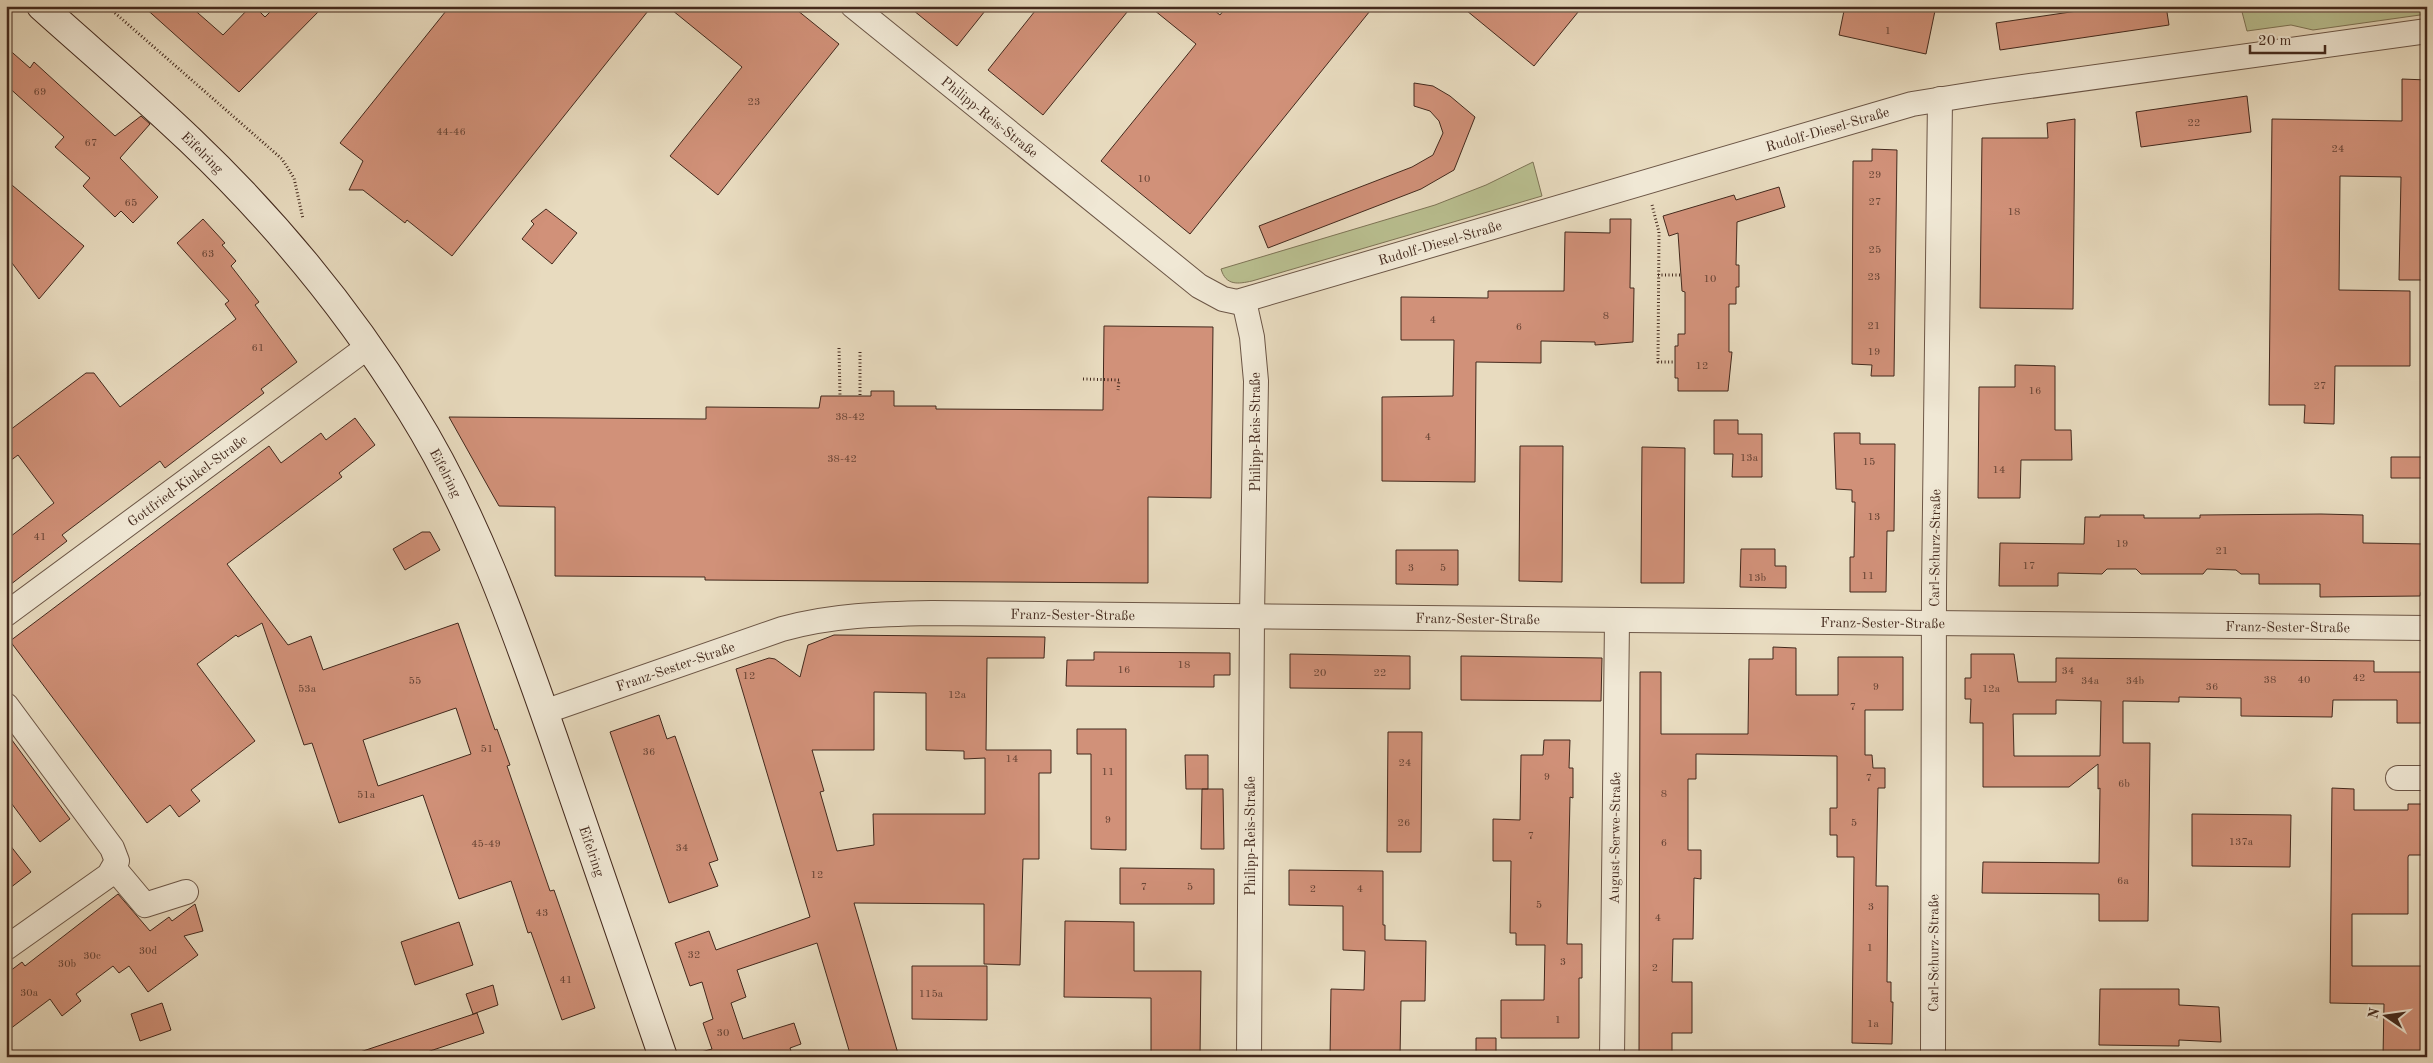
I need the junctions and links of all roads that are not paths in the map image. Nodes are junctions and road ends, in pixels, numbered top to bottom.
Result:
1 (41, 6) edge
2 (854, 6) edge
3 (2427, 31) edge
4 (1940, 99) junction
5 (1244, 301) junction
6 (368, 346) junction
7 (6, 614) edge
8 (1252, 616) junction
9 (1617, 620) junction
10 (1934, 623) junction
11 (2427, 628) edge
12 (6, 705) edge
13 (544, 712) junction
14 (2398, 778) dead end
15 (2427, 778) edge
16 (114, 868) junction
17 (186, 892) dead end
18 (6, 948) edge
19 (662, 1057) edge
20 (1249, 1057) edge
21 (1612, 1057) edge
22 (1933, 1057) edge

1 - 6 main road, Eifelring
2 - 5 street, Philipp-Reis-Straße
3 - 4 street, Rudolf-Diesel-Straße
4 - 5 street, Rudolf-Diesel-Straße
4 - 10 street, Carl-Schurz-Straße
5 - 8 street, Philipp-Reis-Straße
6 - 7 street, Gottfried-Kinkel-Straße
6 - 13 main road, Eifelring
8 - 9 street, Franz-Sester-Straße
8 - 13 street, Franz-Sester-Straße
8 - 20 street, Philipp-Reis-Straße
9 - 10 street, Franz-Sester-Straße
9 - 21 street, August-Serwe-Straße
10 - 11 street, Franz-Sester-Straße
10 - 22 street, Carl-Schurz-Straße
12 - 16 street
13 - 19 main road, Eifelring
14 - 15 street
16 - 17 street
16 - 18 street

